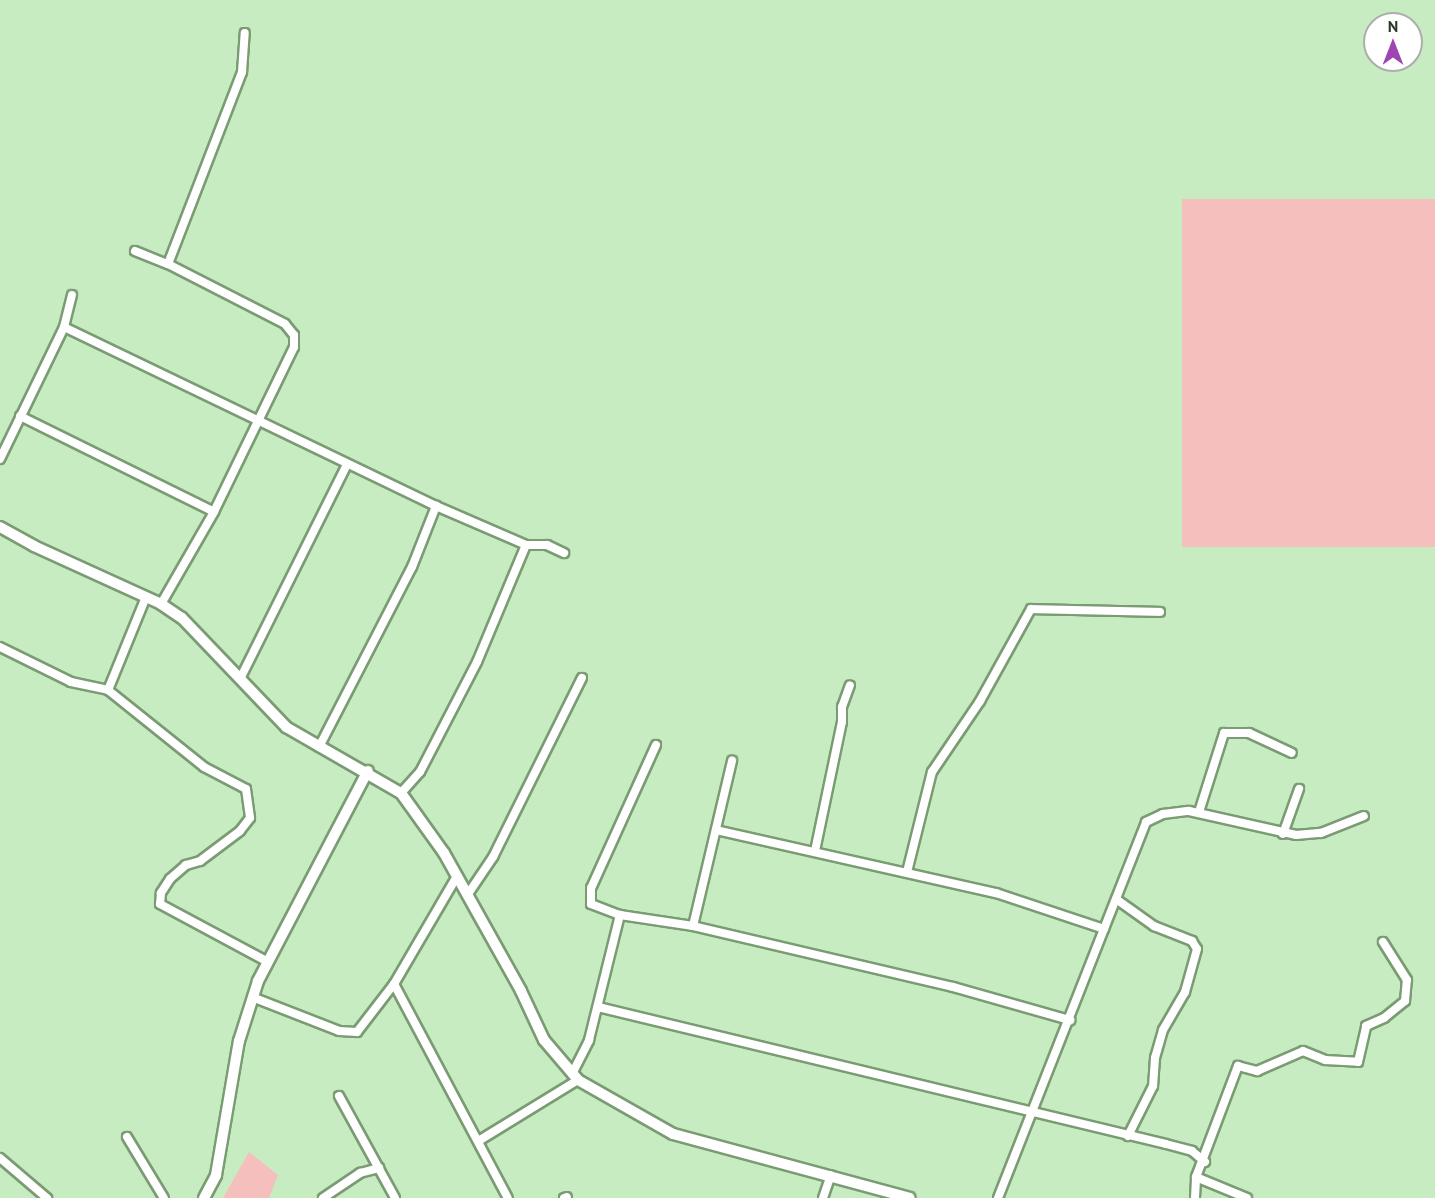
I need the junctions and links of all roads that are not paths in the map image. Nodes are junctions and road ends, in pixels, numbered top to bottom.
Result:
1 (245, 33) dead end
2 (135, 251) dead end
3 (168, 264) junction
4 (72, 295) dead end
5 (64, 327) junction
6 (20, 417) junction
7 (256, 421) junction
8 (0, 459) edge
9 (347, 464) junction
10 (436, 506) junction
11 (214, 512) junction
12 (0, 526) edge
13 (526, 545) junction
14 (564, 553) dead end
15 (146, 597) junction
16 (161, 604) junction
17 (1160, 612) dead end
18 (0, 647) edge
19 (582, 678) dead end
20 (240, 679) junction
21 (850, 685) dead end
22 (108, 690) junction
23 (656, 745) dead end
24 (319, 747) junction
25 (1292, 753) dead end
26 (732, 761) dead end
27 (368, 771) junction
28 (1299, 789) dead end
29 (401, 793) junction
30 (1199, 812) junction
31 (1364, 816) dead end
32 (716, 830) junction
33 (1283, 834) junction
34 (815, 851) junction
35 (907, 872) junction
36 (457, 876) junction
37 (468, 894) junction
38 (1116, 899) junction
39 (620, 915) junction
40 (693, 926) junction
41 (1104, 929) junction
42 (1383, 942) dead end
43 (268, 962) junction
44 (394, 984) junction
45 (252, 997) junction
46 (598, 1006) junction
47 (1070, 1020) junction
48 (575, 1077) junction
49 (339, 1096) dead end
50 (1033, 1113) junction
51 (1128, 1136) junction
52 (127, 1137) dead end
53 (480, 1140) junction
54 (1, 1161) edge
55 (1205, 1161) junction
56 (379, 1168) junction
57 (831, 1175) junction
58 (1197, 1177) junction
59 (47, 1198) edge
60 (164, 1198) edge
61 (204, 1198) edge
62 (323, 1198) edge
63 (395, 1198) edge
64 (508, 1198) edge
65 (823, 1198) edge
66 (910, 1198) edge
67 (998, 1198) edge
68 (1195, 1198) edge
69 (1248, 1198) edge

1 - 3 street
2 - 3 street
3 - 7 street
4 - 5 street
5 - 6 street
5 - 7 street
6 - 8 street
6 - 11 street
7 - 9 street
7 - 11 street
9 - 10 street
9 - 20 street
10 - 13 street
10 - 24 street
11 - 16 street
12 - 15 street
13 - 14 street
13 - 29 street
15 - 16 street
15 - 22 street
16 - 20 street
17 - 35 street
18 - 22 street
19 - 37 street
20 - 24 street
21 - 34 street
22 - 43 street
23 - 39 street
24 - 27 street
25 - 30 street
26 - 32 street
27 - 29 street
27 - 43 street
28 - 33 street
29 - 36 street
30 - 33 street
30 - 38 street
31 - 33 street
32 - 34 street
32 - 40 street
34 - 35 street
35 - 41 street
36 - 37 street
36 - 44 street
37 - 48 street
38 - 41 street
38 - 51 street
39 - 40 street
39 - 46 street
40 - 47 street
41 - 47 street
42 - 55 street
43 - 45 street
44 - 45 street
44 - 53 street
45 - 61 street
46 - 48 street
46 - 50 street
47 - 50 street
48 - 53 street
48 - 57 street
49 - 56 street
50 - 51 street
50 - 67 street
51 - 55 street
52 - 60 street
53 - 64 street
54 - 59 street
55 - 58 street
56 - 62 street
56 - 63 street
57 - 65 street
57 - 66 street
58 - 68 street
58 - 69 street

